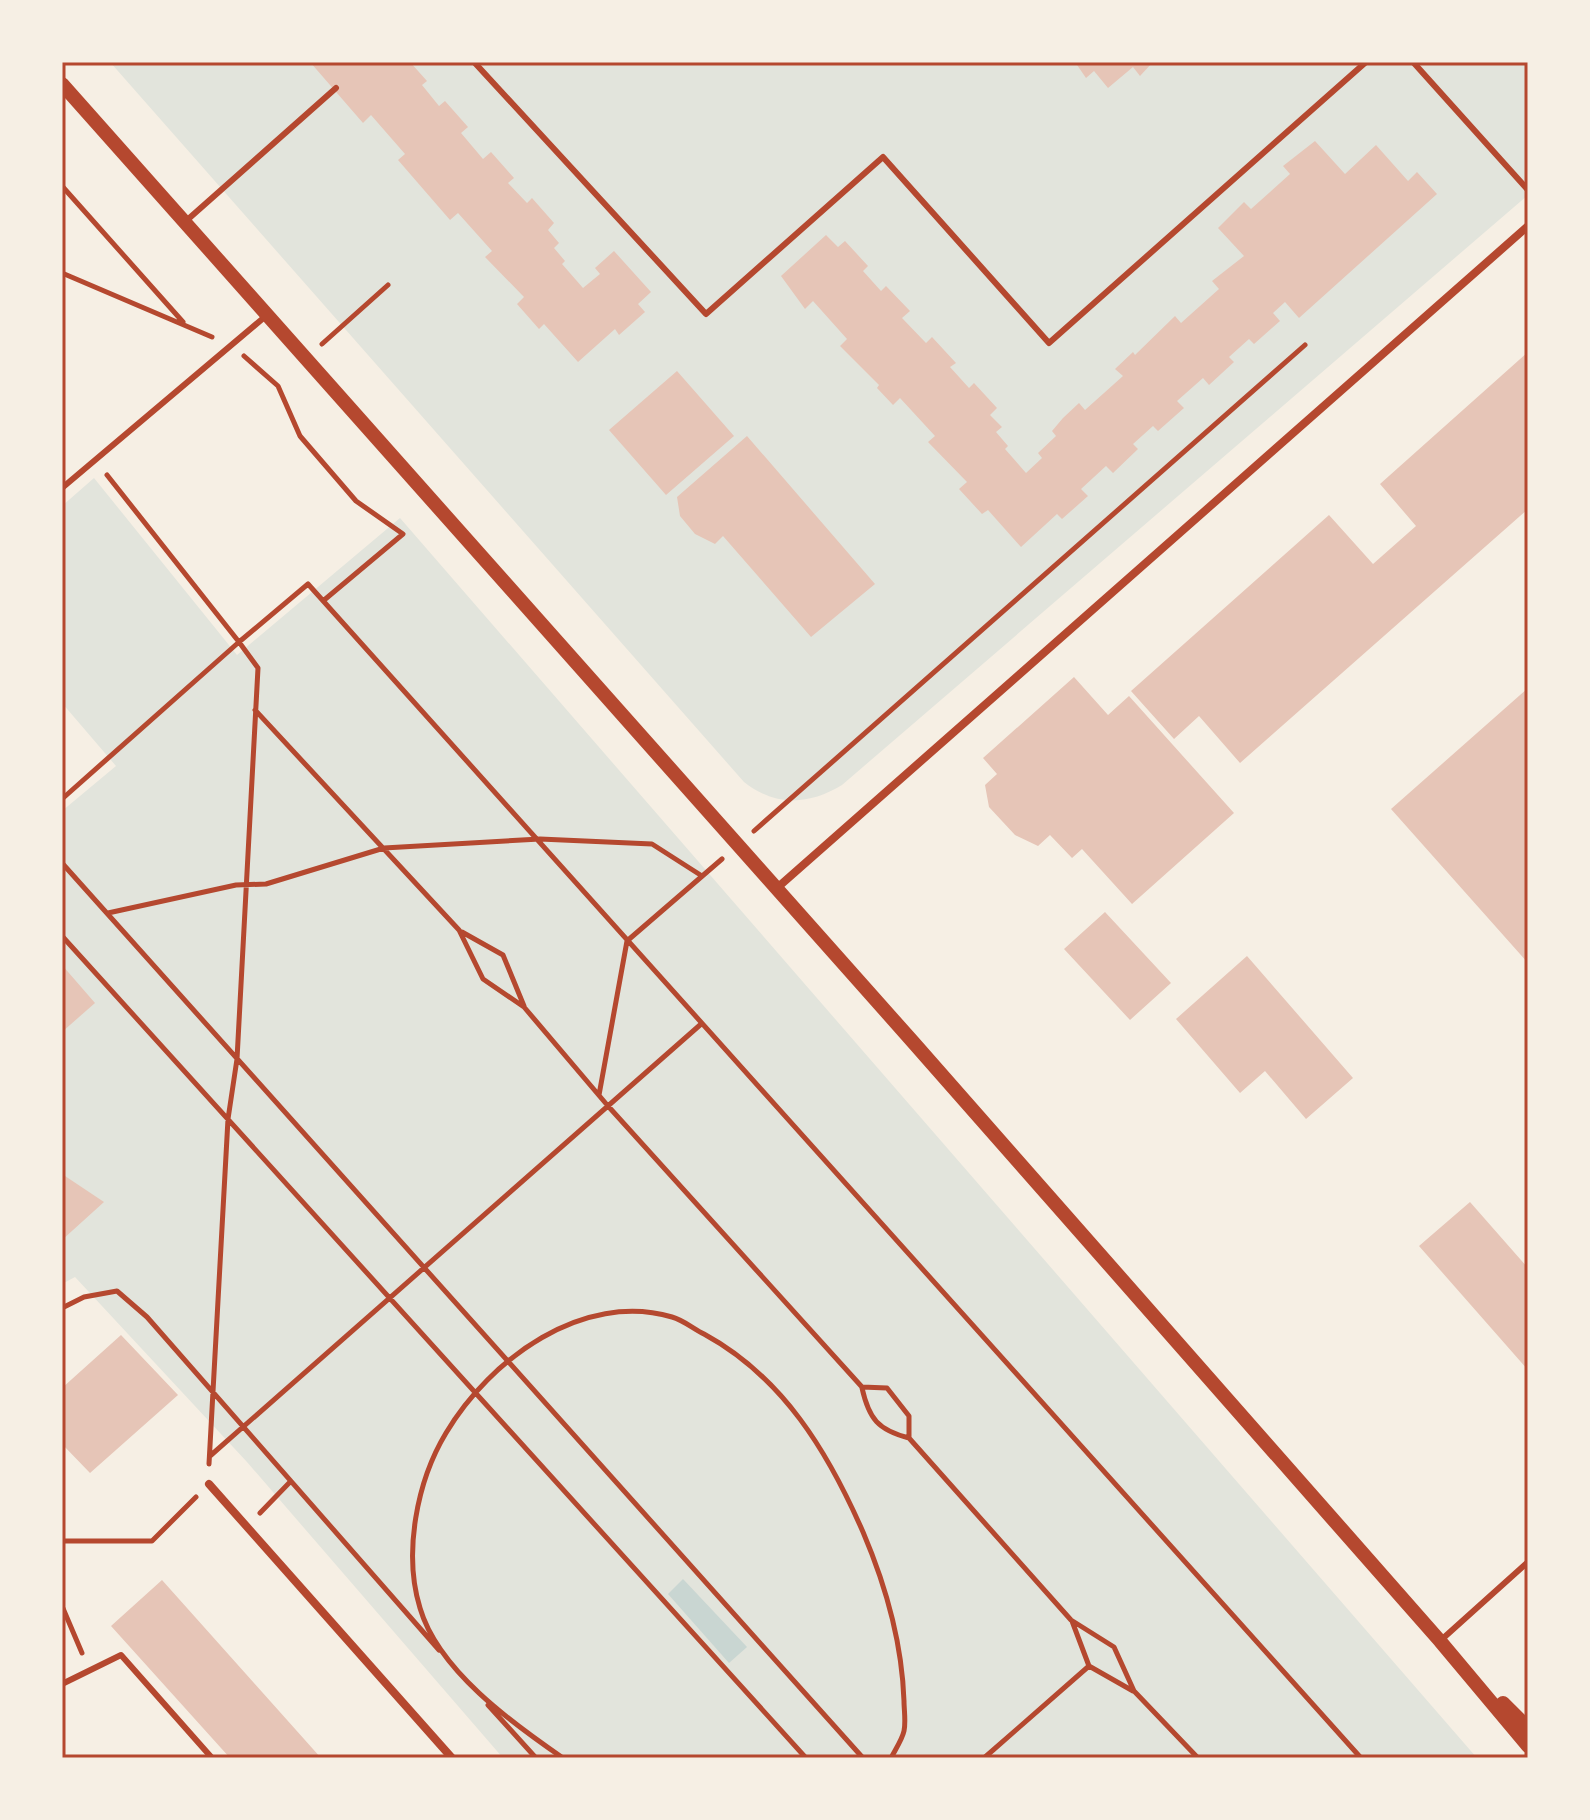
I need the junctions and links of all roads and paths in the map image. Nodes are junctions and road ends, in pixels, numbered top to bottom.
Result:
1 (474, 62) edge
2 (1366, 62) edge
3 (1413, 62) edge
4 (62, 84) edge
5 (336, 88) dead end
6 (62, 186) edge
7 (1528, 190) edge
8 (185, 223) junction
9 (1528, 226) edge
10 (62, 273) edge
11 (388, 285) dead end
12 (267, 315) junction
13 (187, 326) junction
14 (232, 345) junction
15 (1305, 345) dead end
16 (306, 359) junction
17 (278, 386) junction
18 (95, 460) junction
19 (62, 488) edge
20 (323, 601) junction
21 (239, 642) junction
22 (255, 710) junction
23 (62, 799) edge
24 (540, 839) junction
25 (738, 845) junction
26 (384, 848) junction
27 (62, 863) edge
28 (702, 876) junction
29 (245, 885) junction
30 (777, 888) junction
31 (107, 913) junction
32 (459, 930) junction
33 (62, 936) edge
34 (627, 941) junction
35 (524, 1007) junction
36 (700, 1025) junction
37 (237, 1059) junction
38 (599, 1096) junction
39 (608, 1106) junction
40 (228, 1119) junction
41 (424, 1268) junction
42 (390, 1298) junction
43 (62, 1308) edge
44 (509, 1363) junction
45 (862, 1387) junction
46 (214, 1393) junction
47 (476, 1393) junction
48 (242, 1428) junction
49 (909, 1438) junction
50 (209, 1456) junction
51 (290, 1482) junction
52 (209, 1484) junction
53 (247, 1527) junction
54 (62, 1541) edge
55 (1528, 1562) edge
56 (62, 1606) edge
57 (1071, 1620) junction
58 (1440, 1641) junction
59 (1089, 1666) junction
60 (89, 1671) junction
61 (62, 1684) edge
62 (1134, 1691) junction
63 (1528, 1728) edge
64 (1528, 1746) edge
65 (212, 1758) edge
66 (452, 1758) edge
67 (536, 1758) edge
68 (563, 1758) edge
69 (806, 1758) edge
70 (863, 1758) edge
71 (891, 1758) edge
72 (984, 1758) edge
73 (1198, 1758) edge
74 (1361, 1758) edge

1 - 2 lane
3 - 7 lane
4 - 8 street
5 - 8 lane
6 - 13 path
8 - 12 street
9 - 30 street
10 - 13 path
11 - 16 path
12 - 14 lane
12 - 16 street
13 - 14 path
14 - 17 path
14 - 18 lane
15 - 25 path
16 - 17 path
16 - 25 street
17 - 20 path
18 - 19 lane
18 - 21 path
20 - 21 path
20 - 24 path
21 - 22 path
21 - 23 path
22 - 26 path
22 - 29 path
24 - 26 path
24 - 28 path
24 - 34 path
25 - 28 path
25 - 30 street
26 - 29 path
26 - 32 path
27 - 31 path
28 - 34 path
29 - 31 path
29 - 37 path
30 - 58 street
31 - 37 path
32 - 35 path
32 - 35 path
33 - 40 path
34 - 36 path
34 - 38 path
35 - 38 path
36 - 39 path
36 - 74 path
37 - 40 path
37 - 41 path
38 - 39 path
39 - 41 path
39 - 45 path
40 - 42 path
40 - 46 path
41 - 42 path
41 - 44 path
42 - 47 path
42 - 48 path
43 - 46 path
44 - 47 path
44 - 70 path
44 - 71 path
45 - 49 path
45 - 49 path
46 - 48 path
46 - 50 path
47 - 68 path
47 - 69 path
48 - 50 path
48 - 51 path
49 - 57 path
50 - 52 path
51 - 53 path
51 - 67 path
52 - 53 street
52 - 54 path
53 - 66 street
55 - 58 lane
56 - 60 path
57 - 59 path
57 - 62 path
58 - 63 street
58 - 64 street
59 - 62 path
59 - 72 path
60 - 61 lane
60 - 65 lane
62 - 73 path

